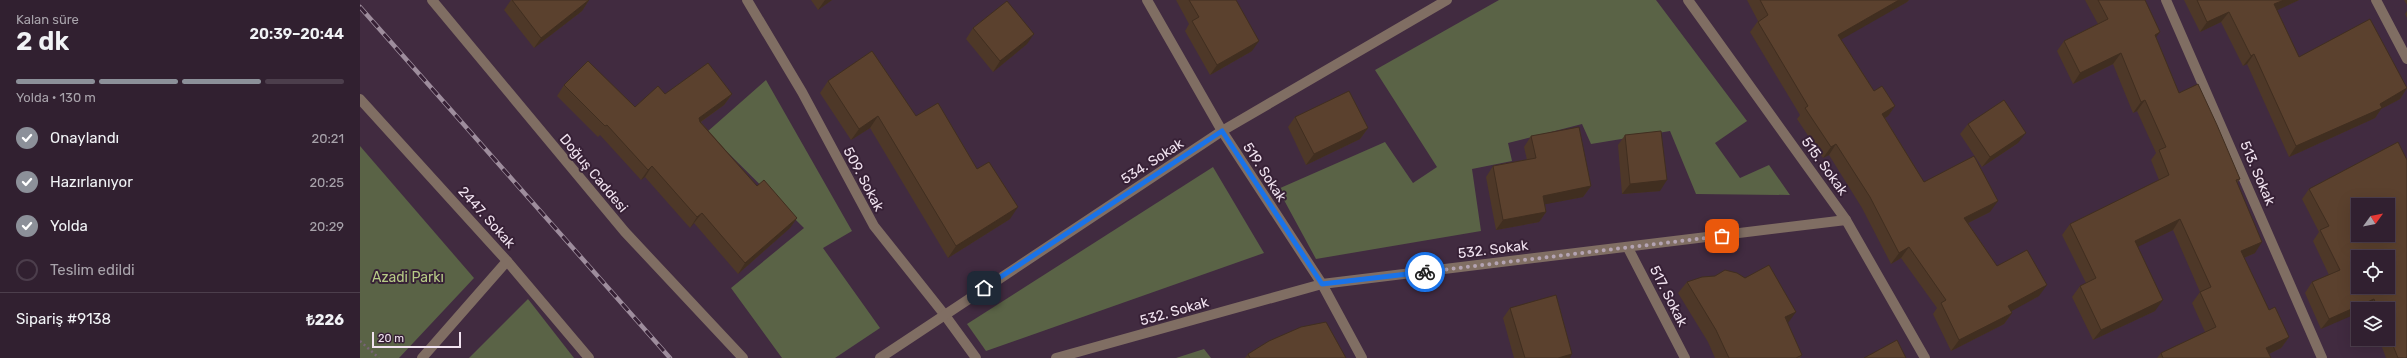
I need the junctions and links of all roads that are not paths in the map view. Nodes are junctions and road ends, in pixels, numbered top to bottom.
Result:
1 (432, 0) edge
2 (747, 0) edge
3 (1147, 0) edge
4 (1447, 0) edge
5 (1688, 0) edge
6 (2166, 0) edge
7 (2376, 0) edge
8 (2407, 59) edge
9 (360, 99) edge
10 (1222, 131) junction
11 (1846, 220) junction
12 (1628, 248) junction
13 (508, 261) junction
14 (1322, 284) junction
15 (944, 314) junction
16 (422, 358) edge
17 (589, 358) edge
18 (743, 358) edge
19 (880, 358) edge
20 (976, 358) edge
21 (1056, 358) edge
22 (1362, 358) edge
23 (1685, 358) edge
24 (1925, 358) edge
25 (2322, 358) edge

1 - 18 street, Doğuş Caddesi
2 - 15 street, 509. Sokak
3 - 10 street, 519. Sokak
4 - 10 street, 534. Sokak
5 - 11 street, 515. Sokak
6 - 25 street, 513. Sokak
7 - 8 street
9 - 13 street, 2447. Sokak
10 - 14 street, 519. Sokak
10 - 15 street, 534. Sokak
11 - 12 street, 532. Sokak
11 - 24 street, 515. Sokak
12 - 14 street, 532. Sokak
12 - 23 street, 517. Sokak
13 - 16 street
13 - 17 street, 2447. Sokak
14 - 21 street, 532. Sokak
14 - 22 street, 519. Sokak
15 - 19 street, 534. Sokak
15 - 20 street, 509. Sokak

